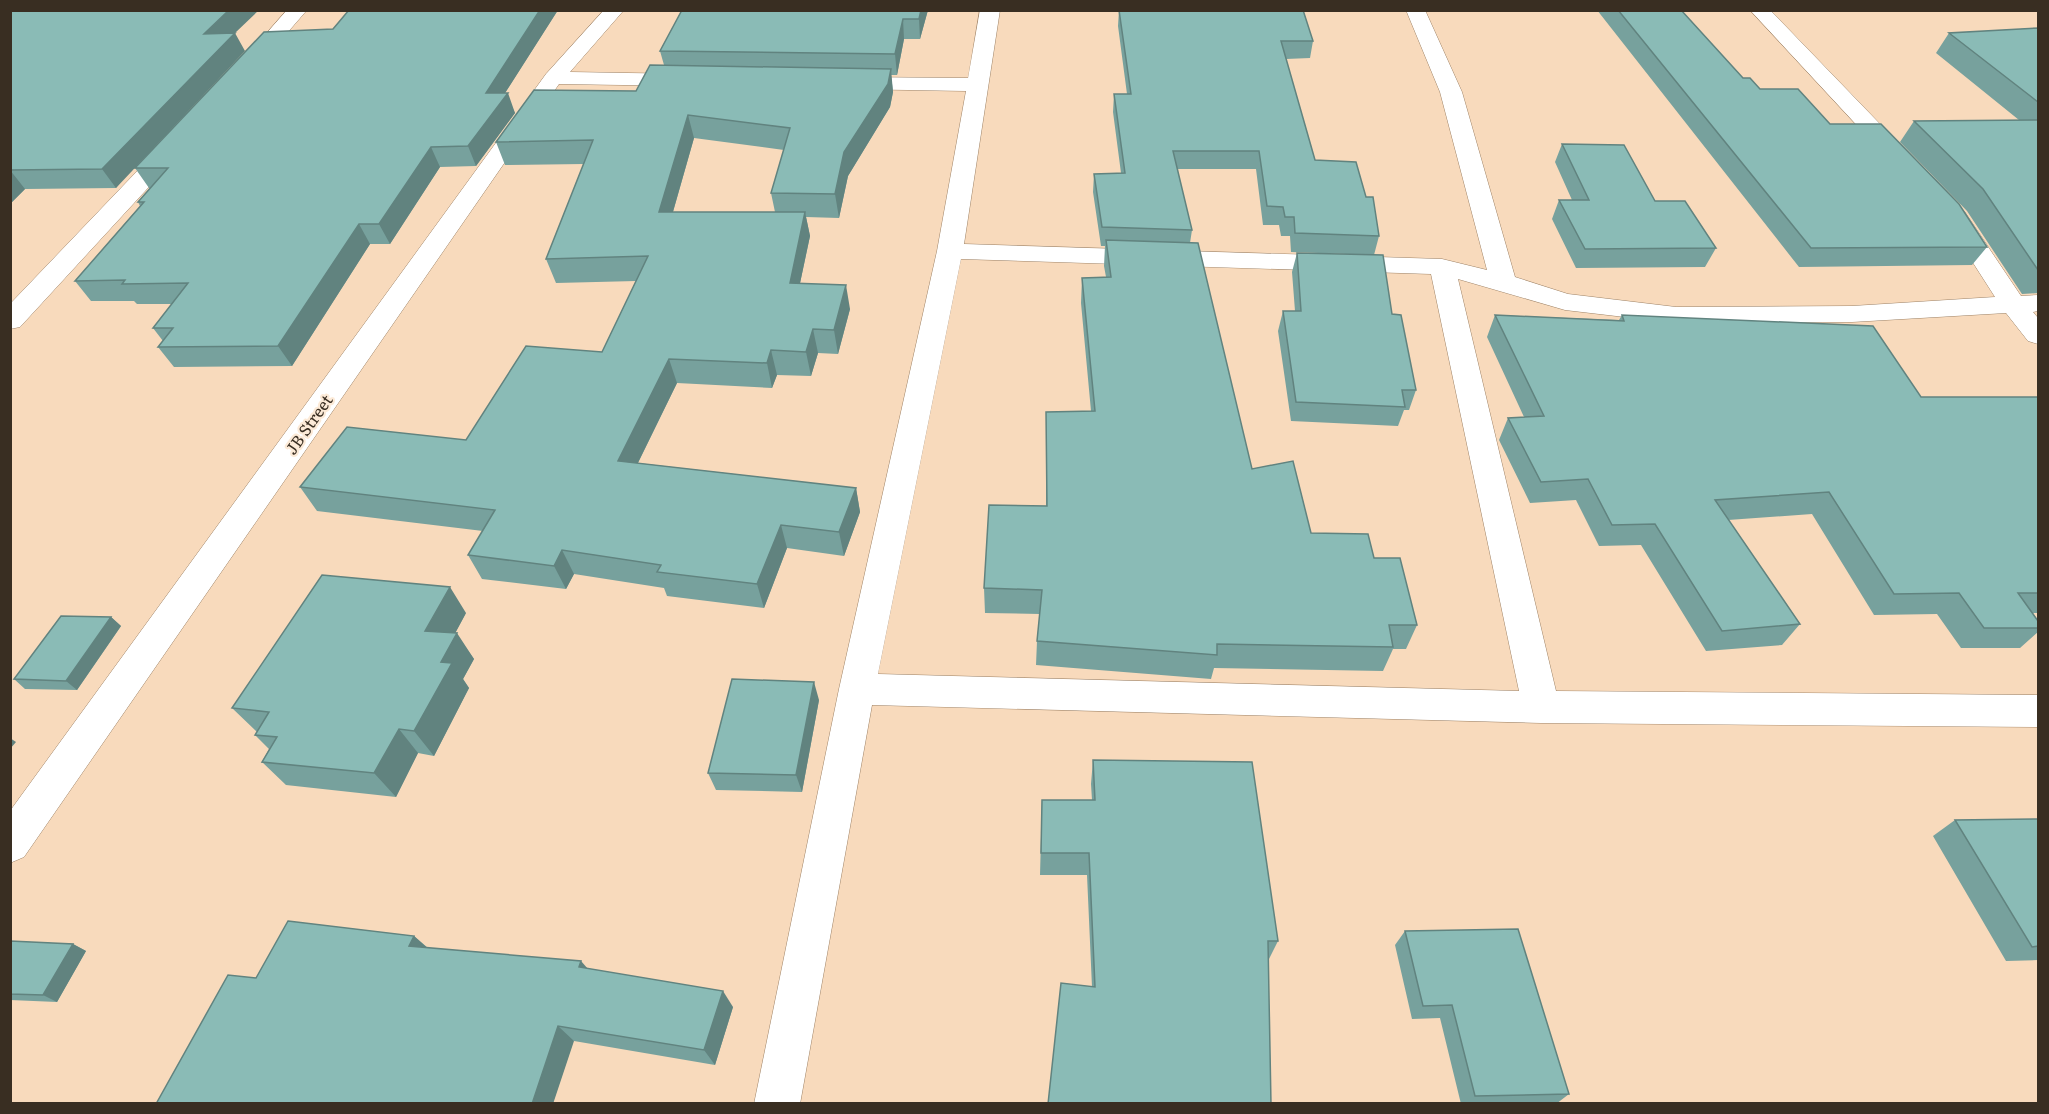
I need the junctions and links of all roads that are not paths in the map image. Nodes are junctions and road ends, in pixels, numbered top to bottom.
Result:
1 (298, 10) edge
2 (615, 10) edge
3 (990, 10) edge
4 (1415, 10) edge
5 (1759, 10) edge
6 (553, 78) junction
7 (235, 80) edge
8 (706, 80) edge
9 (824, 82) edge
10 (977, 85) junction
11 (187, 132) edge
12 (1915, 174) edge
13 (1940, 200) edge
14 (950, 251) junction
15 (1442, 267) junction
16 (1503, 282) junction
17 (2026, 304) edge
18 (10, 321) edge
19 (2038, 335) edge
20 (857, 689) junction
21 (1541, 707) junction
22 (2038, 711) edge
23 (10, 844) edge
24 (777, 1104) edge

1 - 7 street
2 - 6 street, JB Street
3 - 10 street
4 - 16 street
5 - 12 street
6 - 8 street
6 - 23 street, JB Street
9 - 10 street
10 - 14 street
11 - 18 street
13 - 17 street
14 - 15 street
14 - 20 street
15 - 16 street
15 - 21 street
16 - 17 street
17 - 19 street
20 - 21 street
20 - 24 street
21 - 22 street

